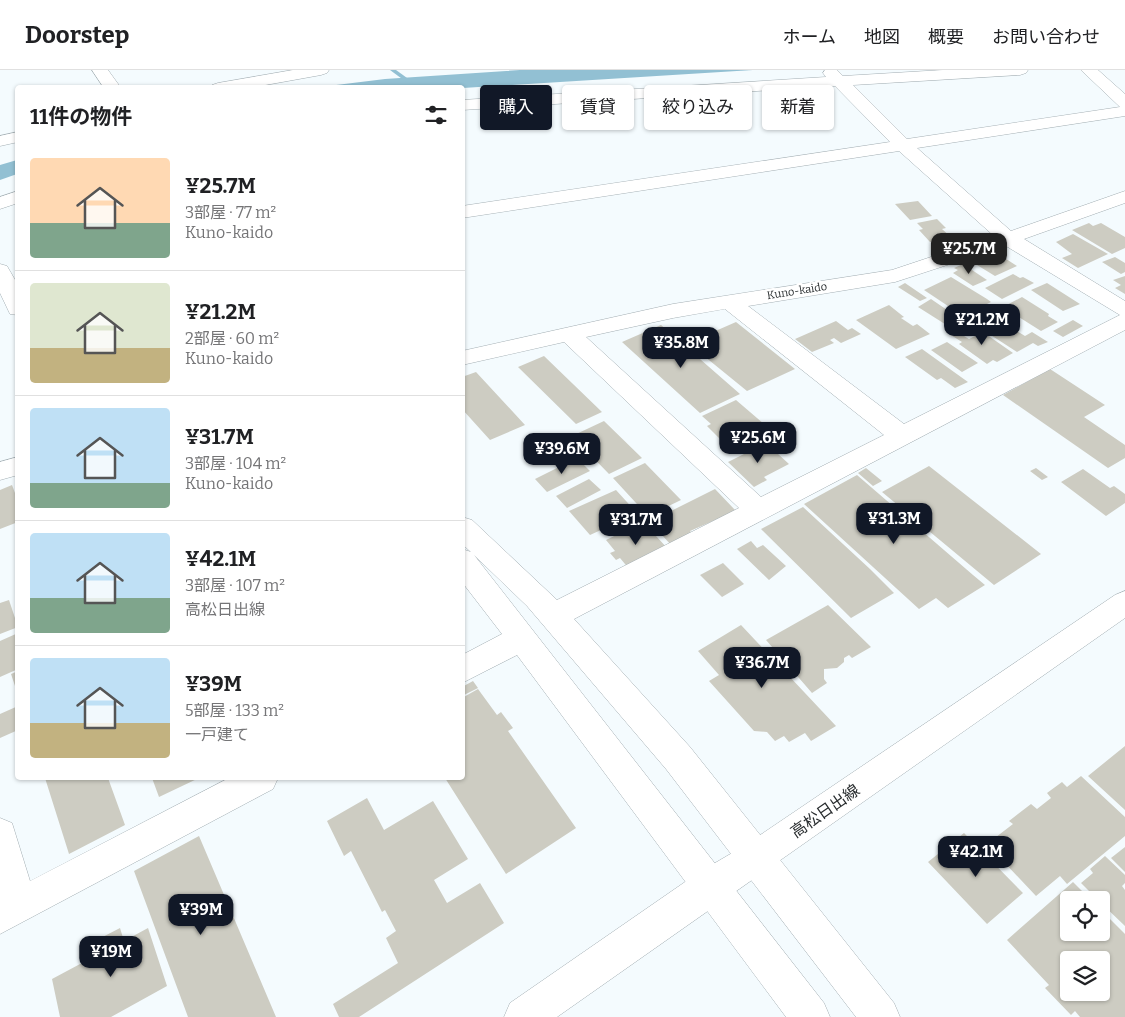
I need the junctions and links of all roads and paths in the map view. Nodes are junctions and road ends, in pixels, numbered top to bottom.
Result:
1 (100, 70) edge
2 (321, 70) edge
3 (1020, 70) edge
4 (1089, 70) edge
5 (833, 75) edge
6 (111, 85) edge
7 (235, 85) edge
8 (1125, 103) edge
9 (465, 105) edge
10 (1125, 111) edge
11 (15, 138) edge
12 (0, 141) edge
13 (902, 144) junction
14 (1125, 197) edge
15 (15, 198) edge
16 (0, 203) edge
17 (465, 212) edge
18 (1007, 238) junction
19 (0, 270) edge
20 (15, 302) edge
21 (729, 302) junction
22 (1125, 310) edge
23 (1125, 320) edge
24 (569, 334) junction
25 (465, 357) edge
26 (902, 436) junction
27 (15, 467) edge
28 (0, 471) edge
29 (758, 510) junction
30 (465, 530) edge
31 (465, 564) edge
32 (1125, 603) edge
33 (553, 616) junction
34 (522, 638) junction
35 (465, 668) edge
36 (257, 780) edge
37 (0, 835) edge
38 (756, 858) junction
39 (711, 886) junction
40 (9, 912) edge
41 (524, 1017) edge
42 (810, 1017) edge
43 (880, 1017) edge

1 - 6 street
2 - 7 street
3 - 5 street
4 - 8 street
5 - 9 street
5 - 13 street
10 - 13 street
11 - 12 street
13 - 17 street
13 - 18 street
14 - 18 street, Kuno-kaido
15 - 16 street
18 - 21 street, Kuno-kaido
18 - 22 street
19 - 20 street
21 - 24 street, Kuno-kaido
21 - 26 street
23 - 26 street
24 - 25 street, Kuno-kaido
24 - 29 street
26 - 29 street
27 - 28 street
29 - 33 street
30 - 33 street
31 - 34 street
32 - 38 street, 高松日出線
33 - 38 street
34 - 35 street
34 - 39 street
36 - 40 street
37 - 40 street
38 - 39 street, 高松日出線
38 - 43 street
39 - 41 street, 高松日出線
39 - 42 street

